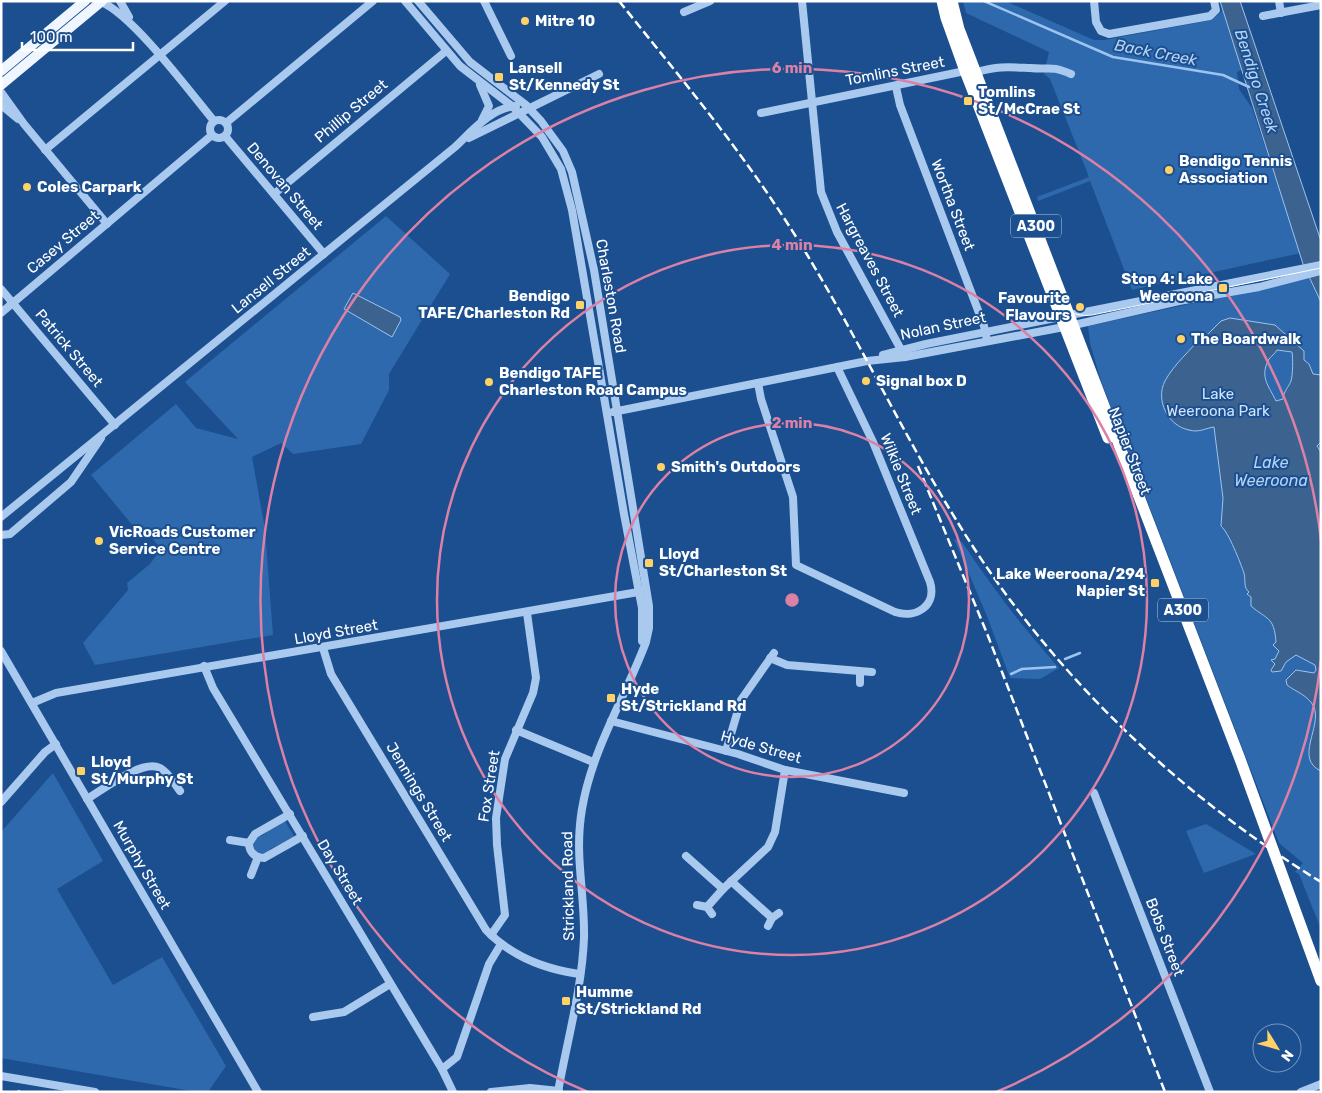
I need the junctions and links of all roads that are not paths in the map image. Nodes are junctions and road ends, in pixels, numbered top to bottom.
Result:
1 (85, 1) edge
2 (101, 1) edge
3 (120, 1) edge
4 (225, 1) edge
5 (373, 1) edge
6 (405, 1) edge
7 (418, 1) edge
8 (484, 1) edge
9 (710, 1) edge
10 (802, 1) edge
11 (942, 1) edge
12 (952, 1) edge
13 (1094, 1) edge
14 (1214, 1) edge
15 (1279, 1) edge
16 (1321, 5) edge
17 (92, 9) junction
18 (684, 12) dead end
19 (1281, 13) junction
20 (1263, 16) dead end
21 (58, 24) junction
22 (136, 29) junction
23 (446, 50) junction
24 (159, 56) junction
25 (511, 56) dead end
26 (1, 71) edge
27 (970, 72) junction
28 (599, 74) dead end
29 (1071, 74) dead end
30 (478, 82) junction
31 (1, 85) edge
32 (896, 86) junction
33 (1, 92) edge
34 (812, 102) junction
35 (1, 105) edge
36 (512, 106) junction
37 (527, 107) junction
38 (519, 113) junction
39 (761, 113) dead end
40 (214, 121) junction
41 (226, 123) junction
42 (24, 124) junction
43 (478, 125) junction
44 (212, 136) junction
45 (225, 136) junction
46 (455, 147) junction
47 (45, 150) junction
48 (274, 194) junction
49 (107, 224) junction
50 (324, 254) junction
51 (1321, 264) edge
52 (1306, 271) junction
53 (1321, 271) edge
54 (1, 289) edge
55 (13, 303) junction
56 (1, 313) edge
57 (1067, 321) junction
58 (987, 336) junction
59 (606, 348) junction
60 (595, 350) junction
61 (904, 353) junction
62 (837, 367) junction
63 (758, 383) junction
64 (618, 411) junction
65 (606, 414) junction
66 (115, 425) junction
67 (104, 434) junction
68 (1, 517) edge
69 (1, 535) edge
70 (643, 591) junction
71 (527, 613) junction
72 (322, 648) junction
73 (1, 651) edge
74 (204, 666) junction
75 (860, 672) junction
76 (872, 672) dead end
77 (860, 683) dead end
78 (32, 703) junction
79 (611, 721) junction
80 (516, 730) junction
81 (56, 744) junction
82 (726, 751) junction
83 (593, 762) junction
84 (785, 770) junction
85 (180, 791) dead end
86 (904, 793) dead end
87 (1094, 793) dead end
88 (87, 799) junction
89 (1, 802) edge
90 (290, 814) junction
91 (303, 836) junction
92 (230, 840) dead end
93 (248, 843) junction
94 (686, 856) dead end
95 (258, 857) junction
96 (251, 875) dead end
97 (731, 881) junction
98 (723, 888) junction
99 (697, 904) dead end
100 (768, 926) dead end
101 (490, 935) junction
102 (1309, 943) junction
103 (501, 944) junction
104 (1321, 964) edge
105 (579, 974) junction
106 (1321, 982) edge
107 (390, 984) junction
108 (313, 1017) dead end
109 (442, 1069) junction
110 (1, 1076) edge
111 (1321, 1084) edge
112 (558, 1091) edge
113 (94, 1092) edge
114 (258, 1092) edge
115 (452, 1092) edge
116 (491, 1092) edge
117 (1210, 1092) edge
118 (1301, 1092) edge

1 - 21 main road
2 - 17 main road
2 - 22 street
3 - 22 street
4 - 24 street
5 - 41 street
6 - 23 street
7 - 37 street, Charleston Road
8 - 25 street
9 - 18 street
10 - 34 street, Hargreaves Street
11 - 27 highway, A300
12 - 27 highway, A300
13 - 14 street
15 - 19 street
16 - 19 street
17 - 21 main road
17 - 31 main road
19 - 20 street
21 - 26 main road
22 - 24 street
23 - 30 street
23 - 48 street, Phillip Street
24 - 40 street
24 - 47 street
27 - 29 street, Tomlins Street
27 - 32 street, Tomlins Street
27 - 57 highway, Napier Street / A300
28 - 37 street, Lansell Street
30 - 36 street, Charleston Road
30 - 43 street
32 - 34 street, Tomlins Street
32 - 58 street, Wortha Street
33 - 42 street
34 - 39 street, Tomlins Street
34 - 61 street, Hargreaves Street
35 - 42 street
36 - 37 street, Lansell Street
36 - 38 street, Charleston Road
36 - 43 street, Lansell Street
37 - 38 street, Lansell Street
37 - 59 street, Charleston Road
38 - 46 street, Lansell Street
38 - 60 street, Charleston Road
40 - 41 street
40 - 44 street
41 - 45 street
42 - 47 street
43 - 46 street, Lansell Street
44 - 45 street
44 - 49 street, Casey Street
45 - 48 street, Denovan Street
46 - 50 street, Lansell Street
47 - 49 street
48 - 50 street, Denovan Street
49 - 55 street, Casey Street
50 - 66 street, Lansell Street
51 - 52 street, Nolan Street
52 - 53 street, Nolan Street
52 - 57 street, Nolan Street
54 - 55 street, Patrick Street
55 - 56 street, Casey Street
55 - 66 street, Patrick Street
57 - 58 street, Nolan Street
57 - 102 highway, Napier Street / A300
58 - 61 street, Nolan Street
59 - 60 street
59 - 64 street, Charleston Road
60 - 65 street, Charleston Road
61 - 62 street, Nolan Street
62 - 63 street, Nolan Street
62 - 63 street, Wilkie Street
63 - 64 street, Nolan Street
64 - 65 street, Nolan Street
64 - 70 street, Charleston Road
65 - 70 street, Charleston Road
66 - 67 street, Lansell Street
67 - 68 street, Lansell Street
67 - 69 street, Lansell Street
70 - 71 street, Lloyd Street
70 - 79 street, Strickland Road
71 - 72 street, Lloyd Street
71 - 80 street, Fox Street
72 - 74 street, Lloyd Street
72 - 101 street, Jennings Street
73 - 78 street, Murphy Street
74 - 78 street, Lloyd Street
74 - 90 street, Day Street
75 - 76 street
75 - 77 street
75 - 82 street
78 - 81 street, Murphy Street
79 - 82 street, Hyde Street
79 - 83 street, Strickland Road
80 - 83 street
80 - 101 street, Fox Street
81 - 88 street, Murphy Street
81 - 89 street
82 - 84 street, Hyde Street
83 - 105 street, Strickland Road
84 - 86 street, Hyde Street
84 - 97 street
85 - 88 street
87 - 117 street, Bobs Street
88 - 114 street, Murphy Street
90 - 91 street, Day Street
90 - 93 street
91 - 95 street
91 - 107 street, Day Street
92 - 93 street
93 - 95 street
94 - 98 street
95 - 96 street
97 - 98 street
97 - 100 street
98 - 99 street
101 - 103 street, Jennings Street
102 - 104 highway, Napier Street / A300
102 - 106 highway, Napier Street / A300
103 - 105 street, Jennings Street
103 - 109 street
105 - 112 street, Strickland Road
107 - 108 street
107 - 109 street, Day Street
109 - 115 street, Day Street
110 - 113 street
111 - 118 street
112 - 116 street

